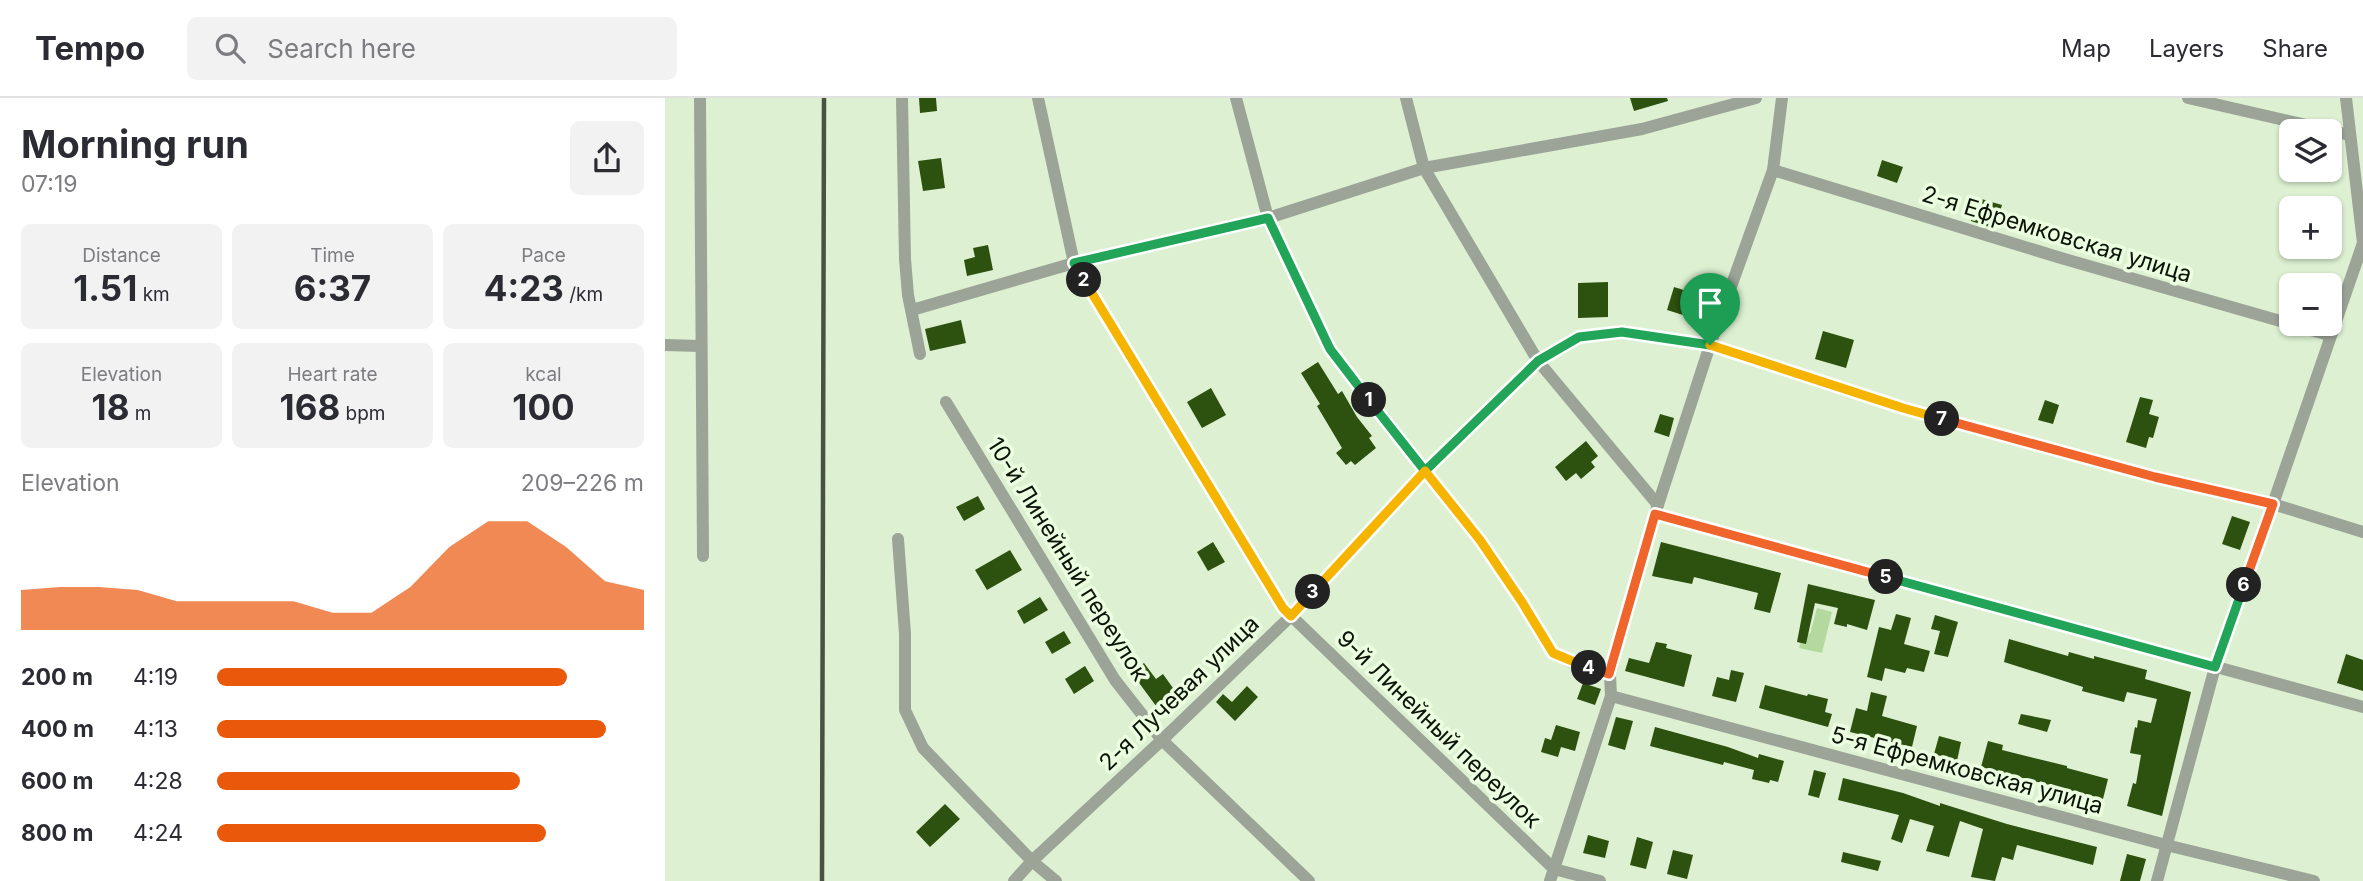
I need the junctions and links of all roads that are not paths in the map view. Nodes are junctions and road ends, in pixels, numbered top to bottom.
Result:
1 (700, 98) edge
2 (902, 98) edge
3 (1038, 98) edge
4 (1236, 98) edge
5 (1406, 98) edge
6 (1756, 98) edge
7 (1782, 98) edge
8 (2188, 98) edge
9 (2346, 98) edge
10 (2350, 135) junction
11 (1424, 168) junction
12 (1773, 170) junction
13 (1268, 218) junction
14 (2363, 243) edge
15 (1074, 263) junction
16 (2342, 300) edge
17 (912, 310) junction
18 (2279, 321) edge
19 (2329, 336) edge
20 (665, 345) edge
21 (1710, 345) junction
22 (700, 346) junction
23 (920, 354) dead end
24 (1538, 361) junction
25 (946, 402) dead end
26 (1425, 471) junction
27 (2273, 504) junction
28 (1656, 510) junction
29 (2363, 532) edge
30 (898, 539) dead end
31 (703, 556) dead end
32 (1291, 616) junction
33 (2215, 667) junction
34 (1609, 674) junction
35 (1611, 696) junction
36 (2363, 707) edge
37 (1162, 740) junction
38 (2167, 845) junction
39 (1032, 861) junction
40 (1552, 875) edge
41 (1014, 881) edge
42 (1056, 881) edge
43 (1309, 881) edge
44 (1600, 881) edge
45 (2157, 881) edge
46 (2314, 881) edge

1 - 22 street
2 - 17 street
3 - 15 street, 9-й Линейный переулок
4 - 13 street
5 - 11 street
6 - 11 street
7 - 12 street
8 - 10 street
9 - 10 street
10 - 14 street
11 - 13 street
11 - 24 street
12 - 18 street, 2-я Ефремковская улица
12 - 21 street
13 - 15 street
13 - 26 street
14 - 16 street
15 - 17 street
15 - 32 street, 9-й Линейный переулок
17 - 23 street
19 - 27 street
20 - 22 street
21 - 24 street, 2-я Лучевая улица
21 - 27 street, 2-я Лучевая улица
21 - 28 street
22 - 31 street
24 - 26 street, 2-я Лучевая улица
24 - 28 street
25 - 37 street, 10-й Линейный переулок
26 - 32 street, 2-я Лучевая улица
26 - 34 street
27 - 29 street, 2-я Лучевая улица
27 - 33 street
28 - 33 street
28 - 34 street
30 - 39 street
32 - 37 street, 2-я Лучевая улица
32 - 40 street, 9-й Линейный переулок
33 - 36 street
33 - 38 street
34 - 35 street
35 - 38 street, 5-я Ефремковская улица
35 - 40 street
37 - 39 street, 2-я Лучевая улица
37 - 43 street, 10-й Линейный переулок
38 - 45 street
38 - 46 street, 5-я Ефремковская улица
39 - 41 street, 2-я Лучевая улица
39 - 42 street
40 - 44 street

